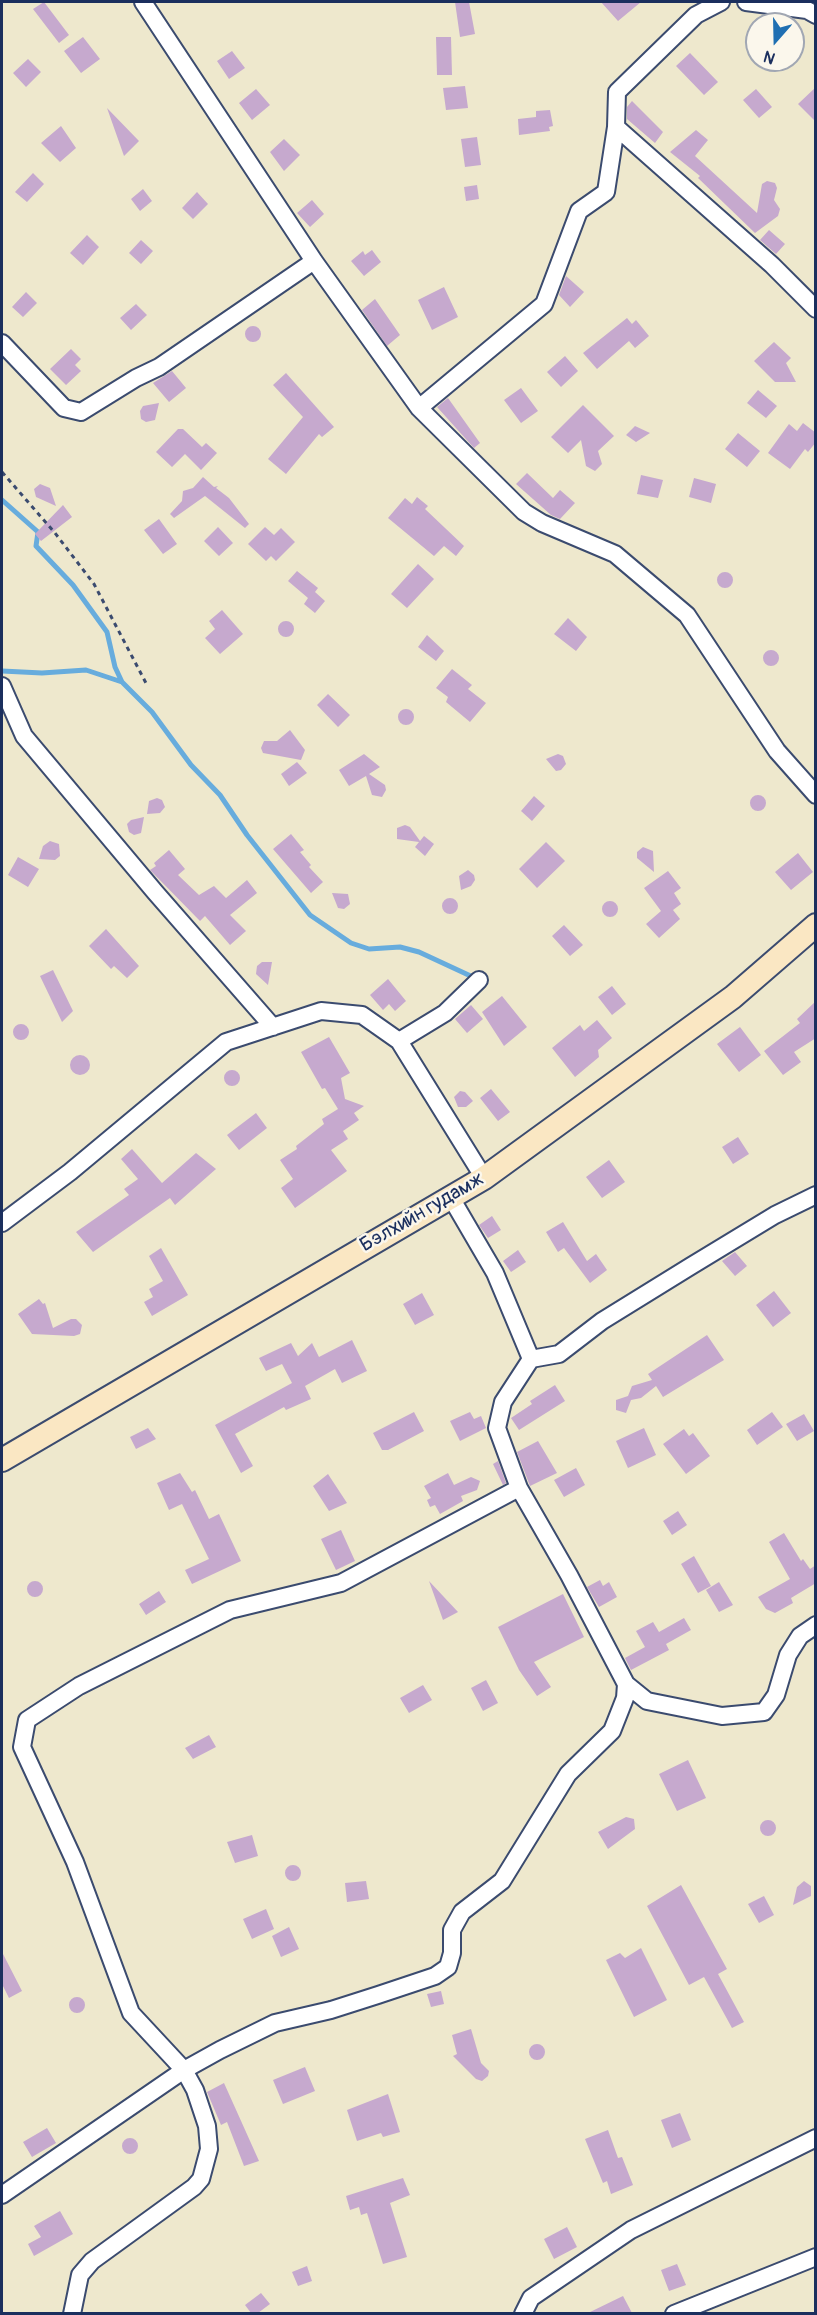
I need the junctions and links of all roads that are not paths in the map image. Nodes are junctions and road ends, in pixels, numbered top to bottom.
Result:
1 (143, 2) edge
2 (721, 2) edge
3 (746, 2) edge
4 (816, 15) edge
5 (616, 127) junction
6 (314, 261) junction
7 (816, 309) edge
8 (2, 343) edge
9 (419, 408) junction
10 (2, 686) edge
11 (816, 795) edge
12 (816, 926) edge
13 (479, 980) dead end
14 (273, 1027) junction
15 (399, 1041) junction
16 (484, 1178) junction
17 (816, 1195) edge
18 (450, 1196) junction
19 (2, 1223) edge
20 (531, 1359) junction
21 (2, 1460) edge
22 (519, 1488) junction
23 (816, 1625) edge
24 (626, 1684) junction
25 (184, 2070) junction
26 (816, 2138) edge
27 (2, 2195) edge
28 (816, 2257) edge
29 (72, 2313) edge
30 (523, 2313) edge
31 (674, 2313) edge

1 - 6 street
2 - 5 street
3 - 4 street
5 - 7 street
5 - 9 street
6 - 8 street
6 - 9 street
9 - 11 street
10 - 14 street
12 - 16 main road, Бэлхийн гудамж
13 - 15 street
14 - 15 street
14 - 19 street
15 - 16 street
16 - 18 main road, Бэлхийн гудамж
17 - 20 street
18 - 20 street
18 - 21 main road, Бэлхийн гудамж
20 - 22 street
22 - 24 street
22 - 25 street
23 - 24 street
24 - 25 street
25 - 27 street
25 - 29 street
26 - 30 street
28 - 31 street

